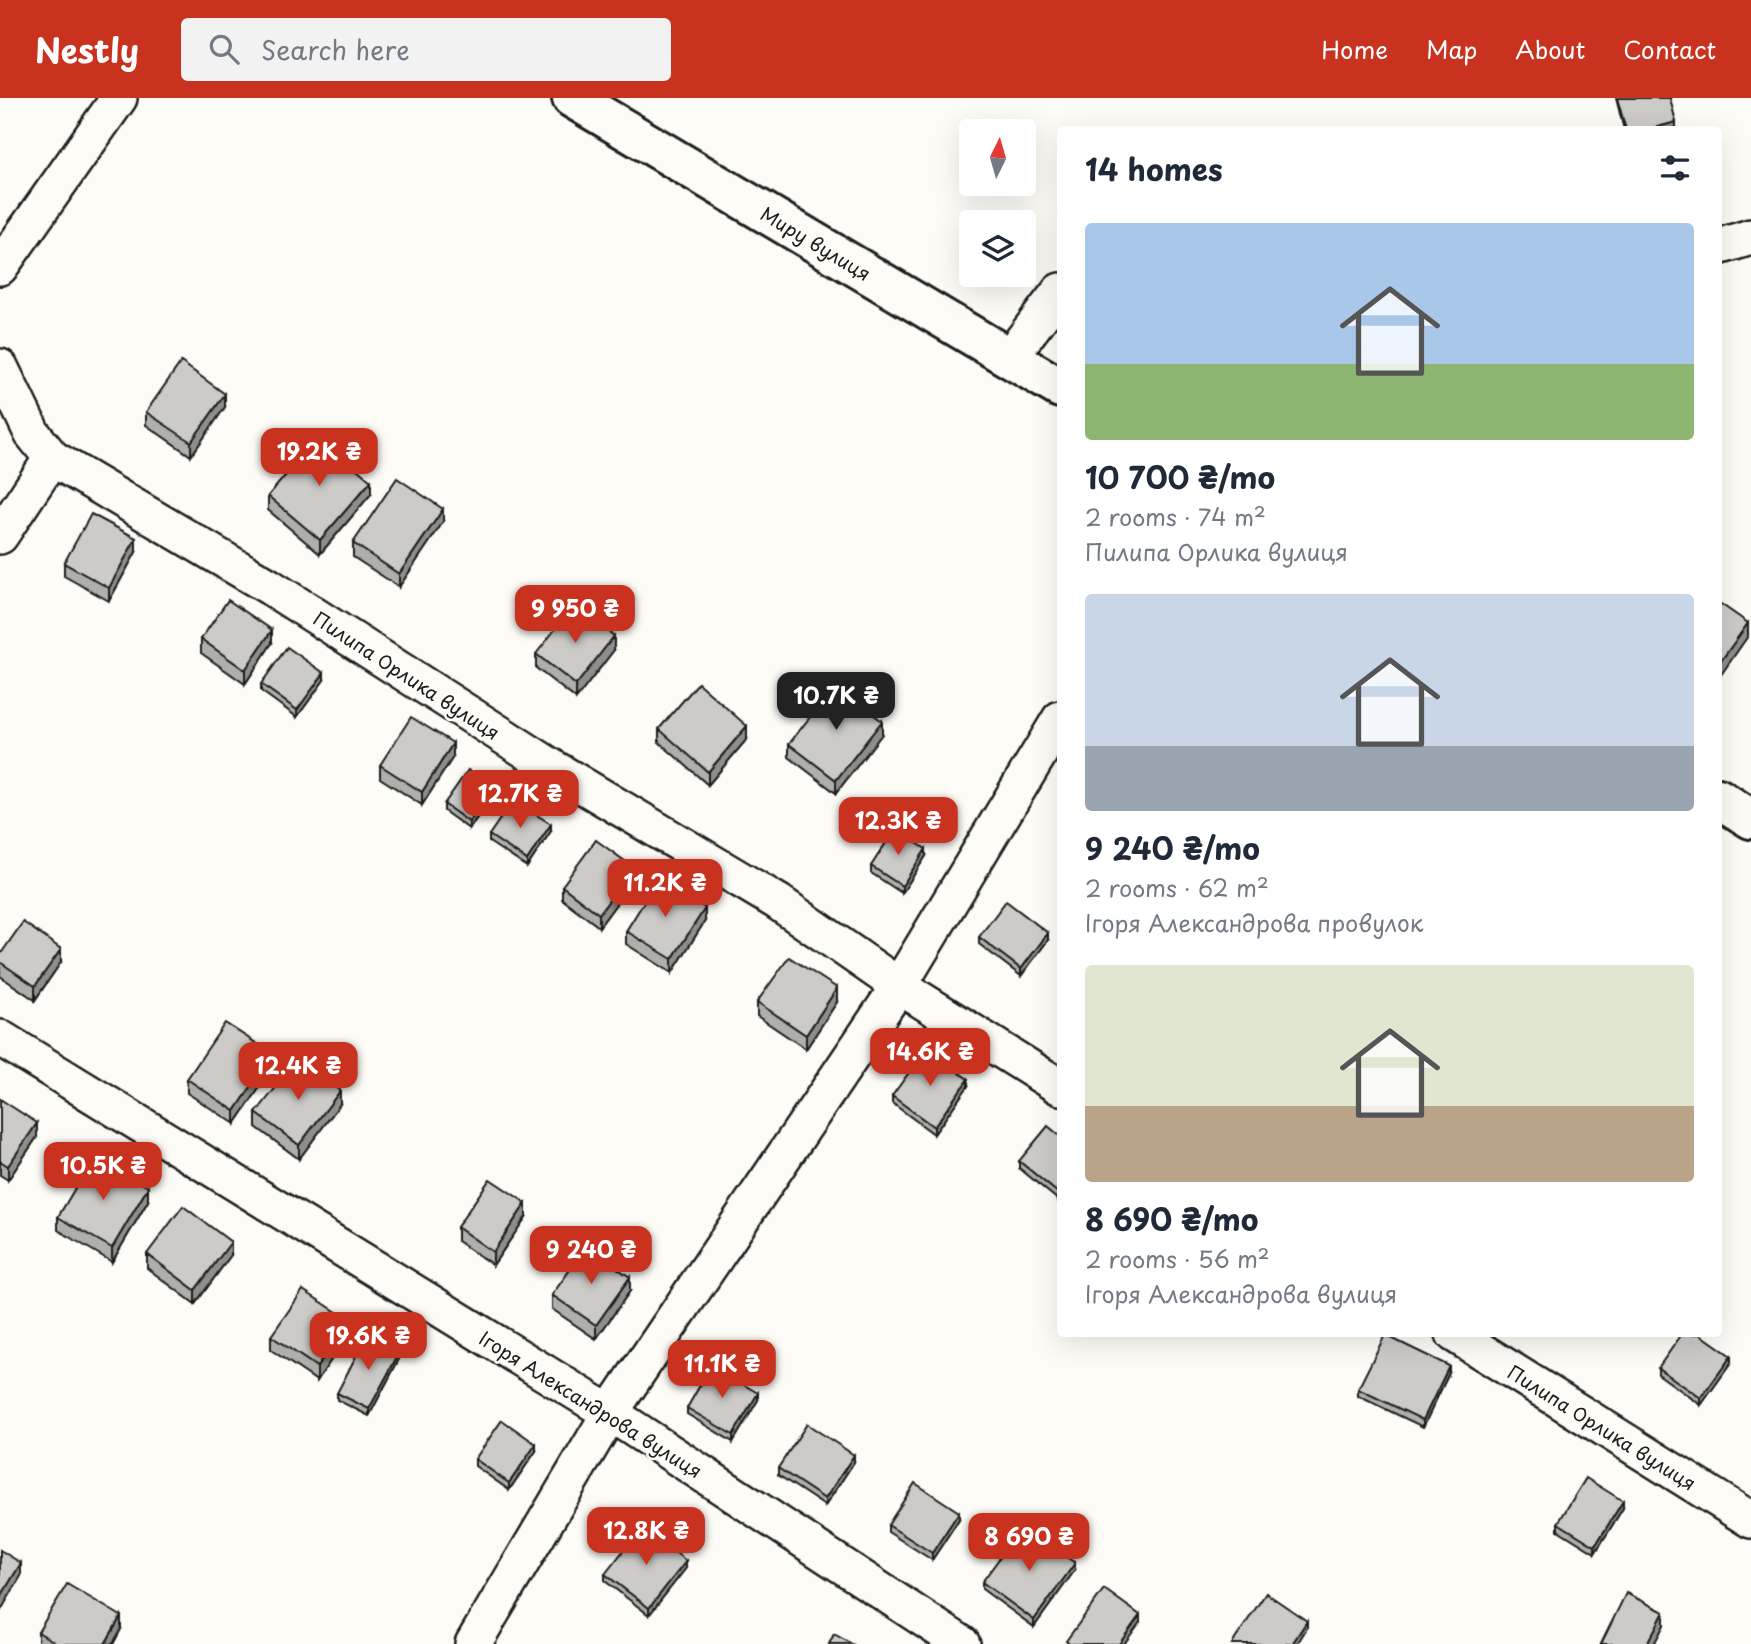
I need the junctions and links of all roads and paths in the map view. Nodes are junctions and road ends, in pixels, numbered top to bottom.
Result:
1 (119, 98) edge
2 (572, 98) edge
3 (1751, 237) edge
4 (1722, 246) edge
5 (0, 267) edge
6 (1057, 296) edge
7 (1009, 358) junction
8 (0, 367) edge
9 (1057, 386) edge
10 (52, 458) junction
11 (0, 536) edge
12 (1057, 724) edge
13 (1722, 800) edge
14 (1751, 818) edge
15 (899, 986) junction
16 (0, 1038) edge
17 (1057, 1085) edge
18 (1459, 1337) edge
19 (610, 1413) junction
20 (1751, 1520) edge
21 (472, 1644) edge
22 (962, 1644) edge

1 - 5 street
2 - 7 street, Миру вулиця
3 - 4 street
6 - 7 street
7 - 9 street, Миру вулиця
8 - 10 street, Пилипа Орлика вулиця
10 - 11 street
10 - 15 street, Пилипа Орлика вулиця
12 - 15 street
13 - 14 street
15 - 17 street, Пилипа Орлика вулиця
15 - 19 street
16 - 19 street, Ігоря Александрова вулиця
18 - 20 street, Пилипа Орлика вулиця
19 - 21 street
19 - 22 street, Ігоря Александрова вулиця

